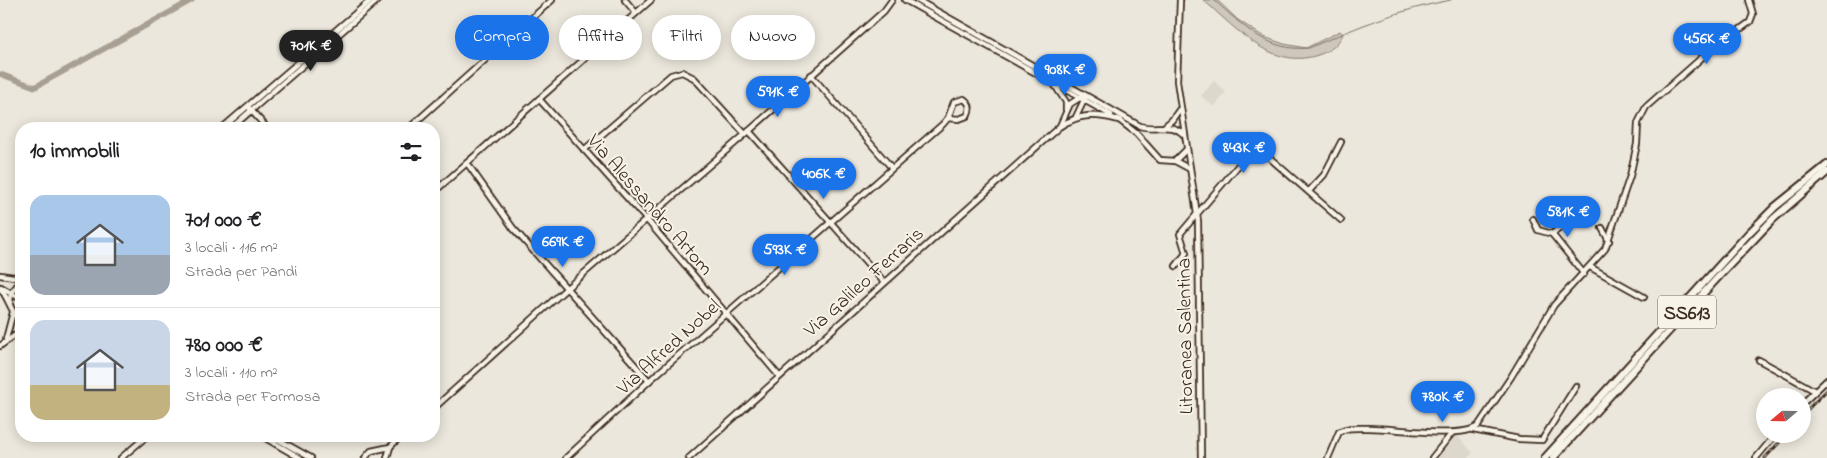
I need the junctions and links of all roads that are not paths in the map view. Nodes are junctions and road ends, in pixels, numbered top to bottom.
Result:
1 (371, 0) edge
2 (378, 0) edge
3 (552, 0) edge
4 (625, 0) edge
5 (651, 0) edge
6 (892, 0) edge
7 (905, 0) edge
8 (917, 0) edge
9 (1180, 0) edge
10 (1750, 0) edge
11 (636, 13) junction
12 (811, 75) junction
13 (1052, 82) junction
14 (1083, 98) junction
15 (539, 99) junction
16 (249, 108) junction
17 (1180, 108) junction
18 (1066, 112) junction
19 (1076, 117) junction
20 (948, 118) junction
21 (1119, 120) junction
22 (231, 122) edge
23 (236, 122) edge
24 (262, 122) edge
25 (416, 122) edge
26 (1164, 126) junction
27 (1059, 127) junction
28 (747, 133) junction
29 (1184, 136) junction
30 (1341, 142) dead end
31 (1186, 149) junction
32 (584, 150) junction
33 (1175, 161) junction
34 (468, 162) junction
35 (1827, 165) edge
36 (891, 167) junction
37 (1190, 169) junction
38 (1827, 172) edge
39 (440, 187) edge
40 (1308, 191) junction
41 (1197, 215) junction
42 (1532, 219) dead end
43 (1572, 219) dead end
44 (647, 220) junction
45 (1341, 220) dead end
46 (831, 223) junction
47 (1602, 228) dead end
48 (1552, 234) junction
49 (1609, 241) junction
50 (1176, 266) dead end
51 (1590, 268) junction
52 (1584, 274) junction
53 (0, 275) edge
54 (15, 278) edge
55 (884, 282) junction
56 (0, 287) edge
57 (15, 287) edge
58 (567, 288) junction
59 (11, 293) junction
60 (15, 295) edge
61 (1644, 297) dead end
62 (11, 306) junction
63 (13, 312) junction
64 (15, 314) edge
65 (726, 314) junction
66 (15, 334) edge
67 (6, 339) junction
68 (0, 346) edge
69 (1759, 360) dead end
70 (779, 376) junction
71 (1827, 380) edge
72 (649, 381) junction
73 (1576, 386) dead end
74 (1815, 391) junction
75 (1811, 395) edge
76 (440, 403) edge
77 (1473, 430) junction
78 (1452, 433) junction
79 (139, 442) edge
80 (272, 442) edge
81 (283, 442) edge
82 (395, 442) edge
83 (1768, 443) edge
84 (390, 447) junction
85 (121, 458) edge
86 (300, 458) edge
87 (311, 458) edge
88 (365, 458) edge
89 (387, 458) edge
90 (566, 458) edge
91 (689, 458) edge
92 (1201, 458) edge
93 (1328, 458) edge
94 (1432, 458) edge
95 (1545, 458) edge
96 (1553, 458) edge
97 (1756, 458) edge

1 - 16 street
2 - 16 street
3 - 25 street
4 - 11 street
5 - 11 street
6 - 12 street
7 - 13 street
8 - 14 street
9 - 17 street, Litoranea Salentina
10 - 49 street
11 - 15 street
12 - 28 street
12 - 36 street
13 - 14 street
13 - 18 street
14 - 18 street, Via Galileo Ferraris
14 - 19 street
14 - 21 street
14 - 26 street
15 - 32 street, Via Alessandro Artom
15 - 34 street
16 - 22 street
16 - 23 street
16 - 24 street
17 - 26 street
17 - 29 street, Litoranea Salentina
18 - 27 street, Via Galileo Ferraris
19 - 21 street, Via Galileo Ferraris
19 - 27 street, Via Galileo Ferraris
20 - 20 street, Via Alfred Nobel
20 - 36 street, Via Alfred Nobel
21 - 33 street
26 - 29 street
27 - 55 street, Via Galileo Ferraris
28 - 32 street
28 - 44 street
28 - 46 street
29 - 31 street, Litoranea Salentina
30 - 40 street
31 - 33 street
31 - 37 street, Litoranea Salentina
32 - 44 street, Via Alessandro Artom
33 - 37 street
34 - 39 street
34 - 58 street
35 - 95 highway, SS613
36 - 46 street, Via Alfred Nobel
37 - 41 street, Litoranea Salentina
38 - 96 highway, SS613
40 - 41 street
40 - 45 street
41 - 50 street
41 - 92 street, Litoranea Salentina
42 - 48 street
43 - 48 street
44 - 58 street
44 - 65 street, Via Alessandro Artom
46 - 55 street
46 - 65 street, Via Alfred Nobel
47 - 49 street
48 - 52 street
49 - 51 street
51 - 52 street
51 - 61 street
52 - 77 street
53 - 54 street
55 - 70 street, Via Galileo Ferraris
56 - 59 street
56 - 62 street
57 - 59 street
58 - 72 street
58 - 76 street
59 - 60 street
59 - 62 street
62 - 63 street
63 - 64 street
63 - 67 street
65 - 70 street, Via Alessandro Artom
65 - 72 street, Via Alfred Nobel
66 - 67 street
67 - 68 street
69 - 74 street
70 - 91 street, Via Galileo Ferraris
71 - 74 street
72 - 90 street, Via Alfred Nobel
73 - 77 street
74 - 75 street
77 - 78 street
78 - 93 street
78 - 94 street
79 - 85 street
80 - 86 street
81 - 87 street
82 - 84 street
83 - 97 street
84 - 88 street
84 - 89 street

